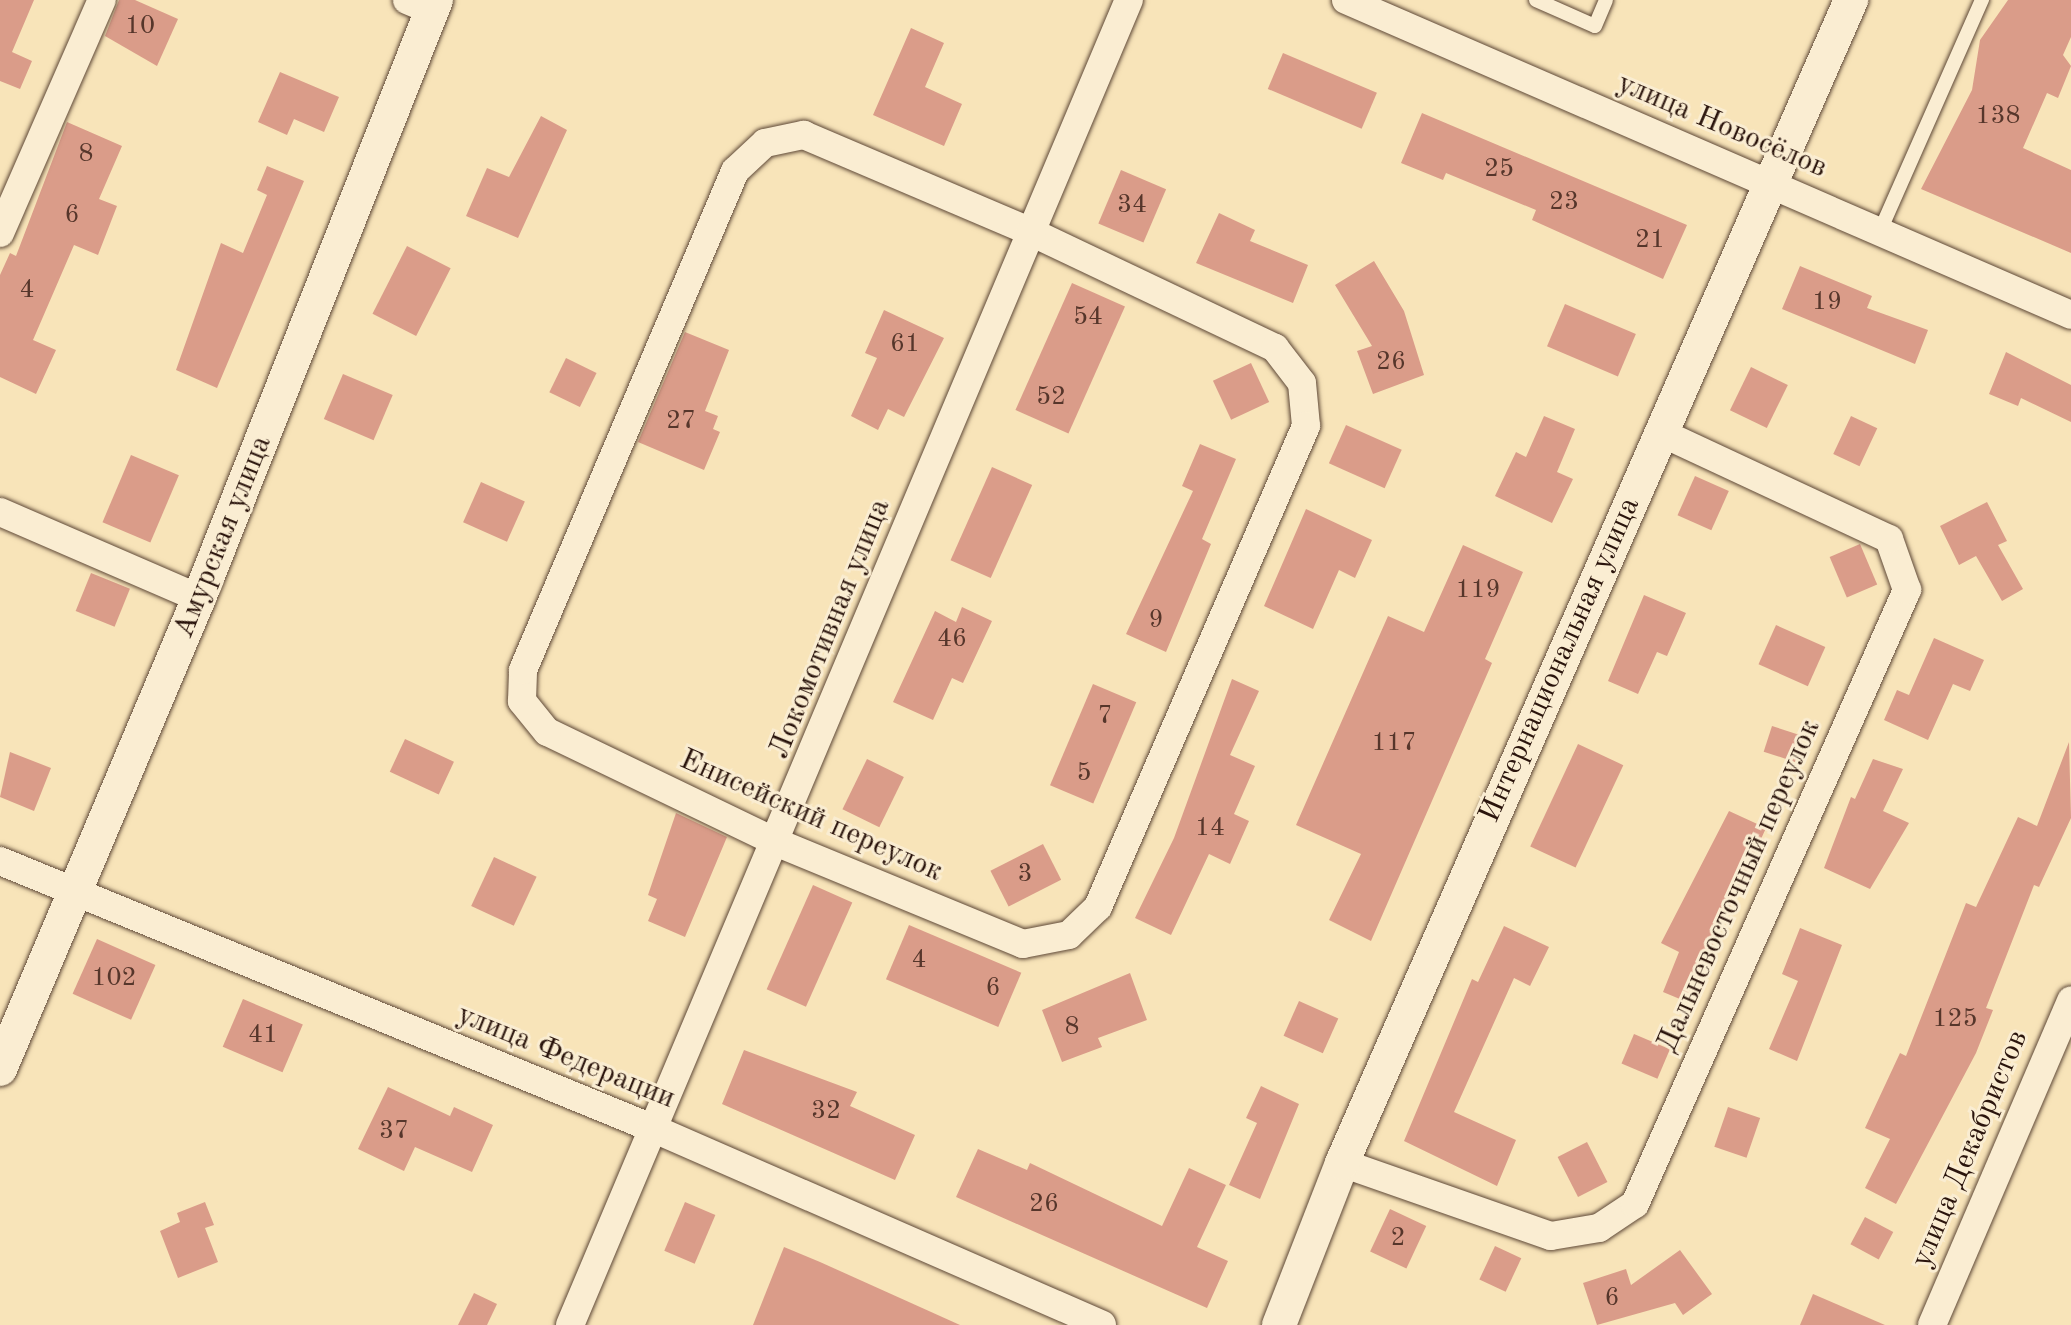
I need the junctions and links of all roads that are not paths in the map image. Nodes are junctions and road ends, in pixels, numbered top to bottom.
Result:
1 (102, 0) edge
2 (1129, 0) edge
3 (1346, 0) edge
4 (1536, 0) edge
5 (1606, 0) edge
6 (1851, 0) edge
7 (1982, 0) edge
8 (425, 3) edge
9 (1771, 186) junction
10 (1880, 231) junction
11 (1031, 232) junction
12 (0, 233) edge
13 (2071, 315) edge
14 (1660, 432) junction
15 (0, 512) edge
16 (199, 598) junction
17 (778, 843) junction
18 (0, 861) edge
19 (75, 894) junction
20 (2071, 1000) edge
21 (0, 1069) edge
22 (652, 1128) junction
23 (1342, 1163) junction
24 (570, 1325) edge
25 (1102, 1325) edge
26 (1279, 1325) edge
27 (1932, 1325) edge

1 - 12 street
2 - 11 street, Локомотивная улица
3 - 9 street, улица Новосёлов
4 - 5 lane
6 - 9 street, Интернациональная улица
7 - 10 lane
8 - 16 street, Амурская улица
9 - 10 street, улица Новосёлов
9 - 14 street, Интернациональная улица
10 - 13 street, улица Новосёлов
11 - 17 street, Локомотивная улица
11 - 17 street, Енисейский переулок
11 - 17 street, Енисейский переулок
14 - 23 street, Интернациональная улица
14 - 23 street, Дальневосточный переулок
15 - 16 street
16 - 19 street, Амурская улица
17 - 22 street, Локомотивная улица
18 - 19 street, улица Федерации
19 - 21 street, Амурская улица
19 - 22 street, улица Федерации
20 - 27 street, улица Декабристов
22 - 24 street, Локомотивная улица
22 - 25 street, улица Федерации
23 - 26 street, Интернациональная улица

